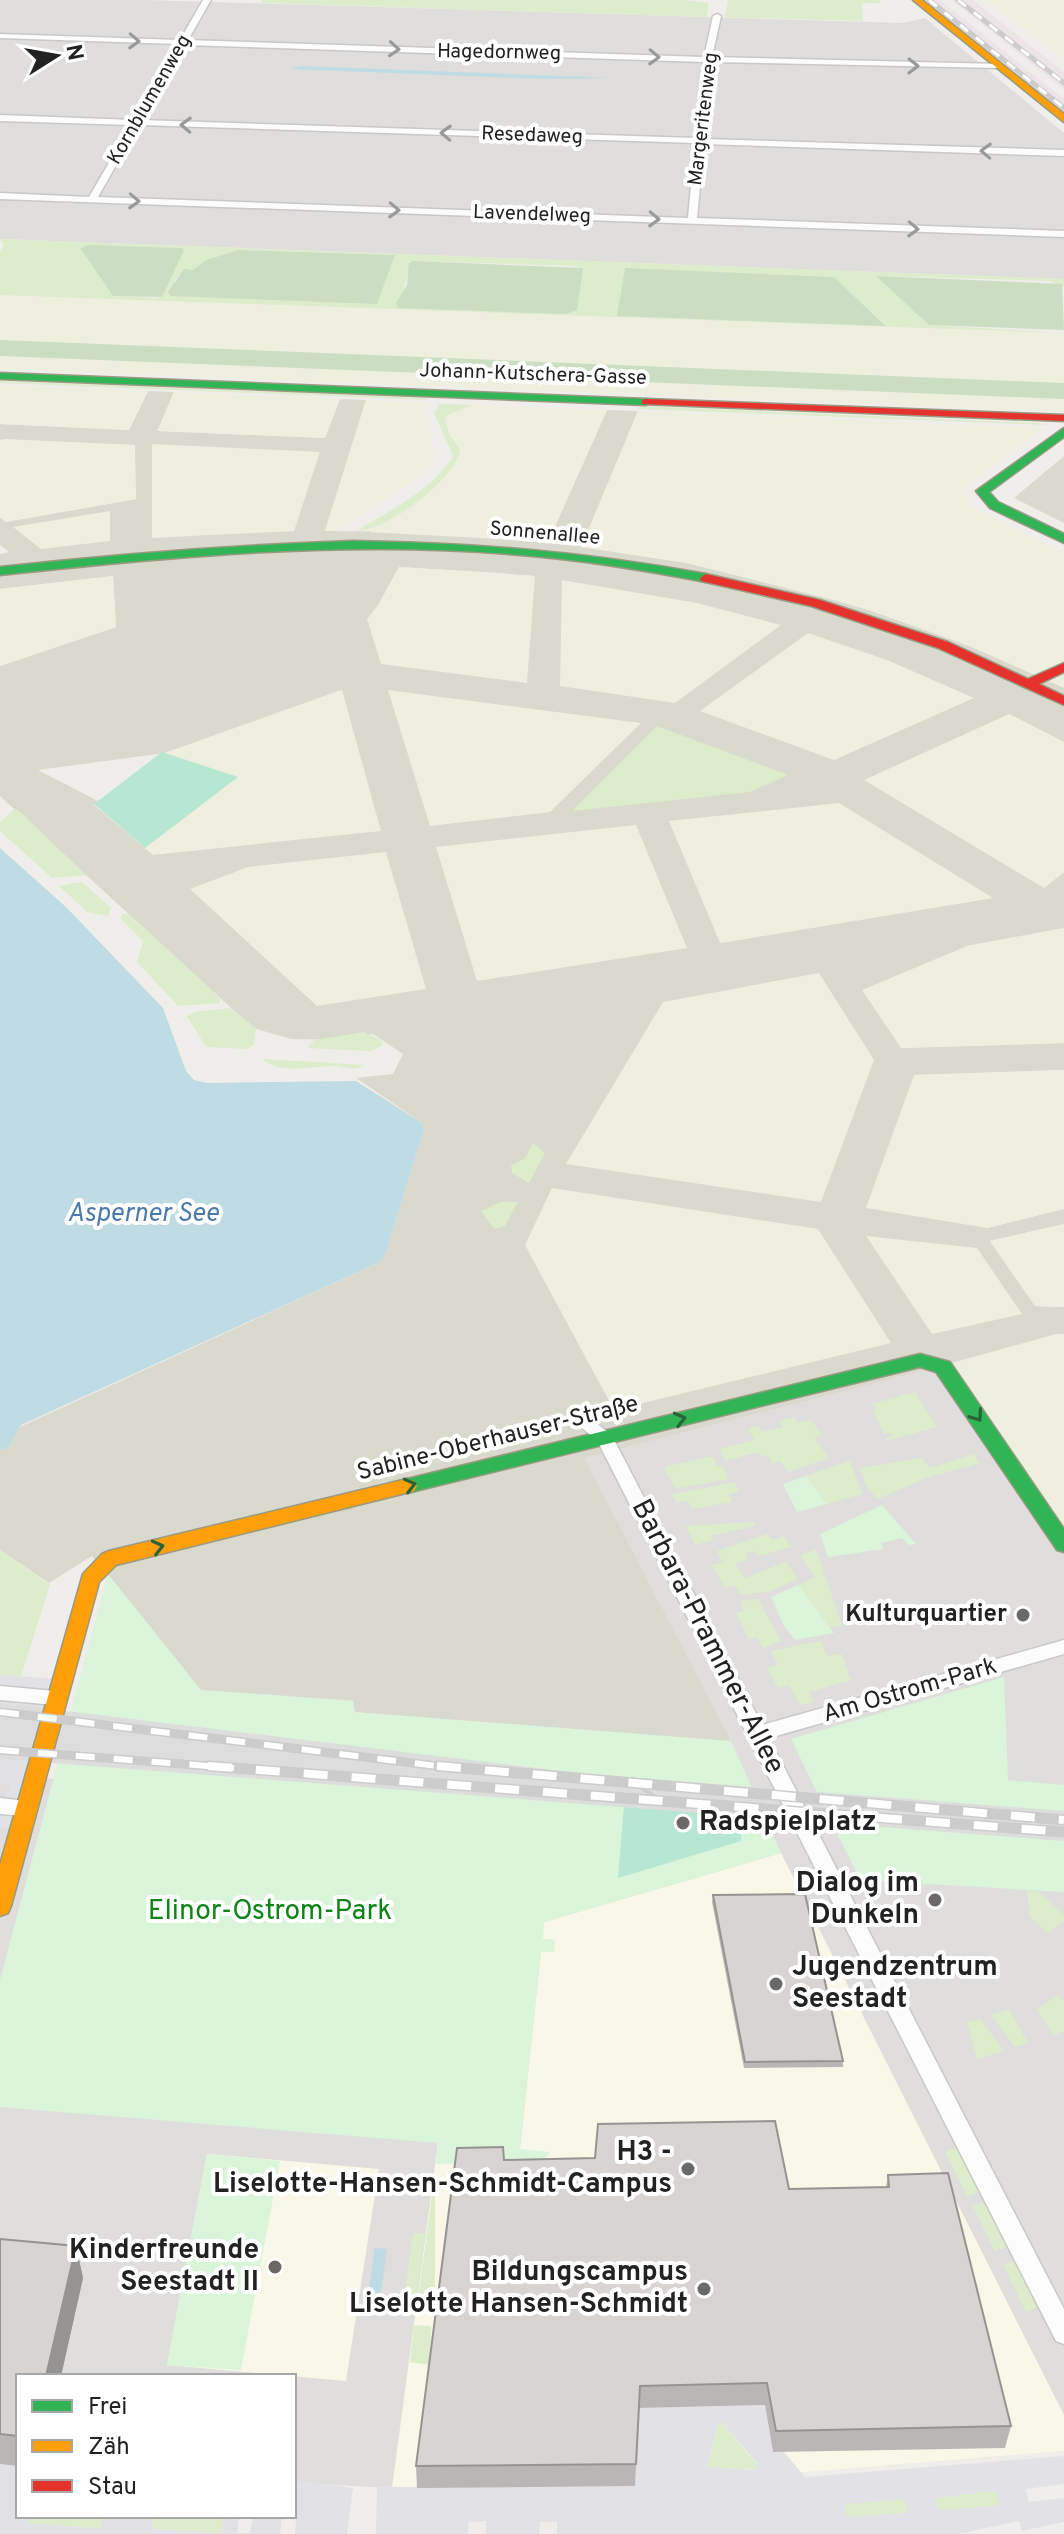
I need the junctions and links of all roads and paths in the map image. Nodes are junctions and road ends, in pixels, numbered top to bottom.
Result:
1 (207, 0) edge
2 (917, 0) edge
3 (717, 16) dead end
4 (0, 36) edge
5 (183, 42) junction
6 (711, 59) junction
7 (998, 66) junction
8 (0, 118) edge
9 (1064, 119) edge
10 (137, 123) junction
11 (700, 142) junction
12 (1064, 153) edge
13 (0, 196) edge
14 (92, 199) junction
15 (692, 221) junction
16 (1064, 234) edge
17 (0, 376) edge
18 (1064, 418) edge
19 (1064, 432) edge
20 (1064, 539) edge
21 (0, 571) edge
22 (1064, 667) edge
23 (1031, 683) junction
24 (1064, 701) edge
25 (580, 1418) dead end
26 (605, 1438) junction
27 (1064, 1545) edge
28 (1064, 1647) edge
29 (0, 1693) edge
30 (55, 1698) junction
31 (757, 1734) junction
32 (0, 1806) edge
33 (27, 1808) junction
34 (0, 1906) edge
35 (1064, 2333) edge

1 - 5 street, Kornblumenweg
2 - 7 street
3 - 6 street, Margeritenweg
4 -> 5 street, Hagedornweg
5 -> 6 street, Hagedornweg
5 - 10 street, Kornblumenweg
6 -> 7 street, Hagedornweg
6 - 11 street, Margeritenweg
7 - 9 street
8 - 10 street, Resedaweg
11 -> 10 street, Resedaweg
10 - 14 street, Kornblumenweg
12 -> 11 street, Resedaweg
11 - 15 street, Margeritenweg
13 - 14 street, Lavendelweg
14 -> 15 street, Lavendelweg
15 -> 16 street, Lavendelweg
17 - 18 street, Johann-Kutschera-Gasse
19 - 20 street
21 - 23 street, Sonnenallee
22 - 23 street
23 - 24 street, Sonnenallee
25 - 26 street, Barbara-Prammer-Allee
26 -> 27 street, Sabine-Oberhauser-Straße
30 -> 26 street, Sabine-Oberhauser-Straße
26 - 31 street, Barbara-Prammer-Allee
28 - 31 street, Am Ostrom-Park
29 - 30 street
30 - 33 street
31 - 35 street, Barbara-Prammer-Allee
32 - 33 street
33 - 34 street

